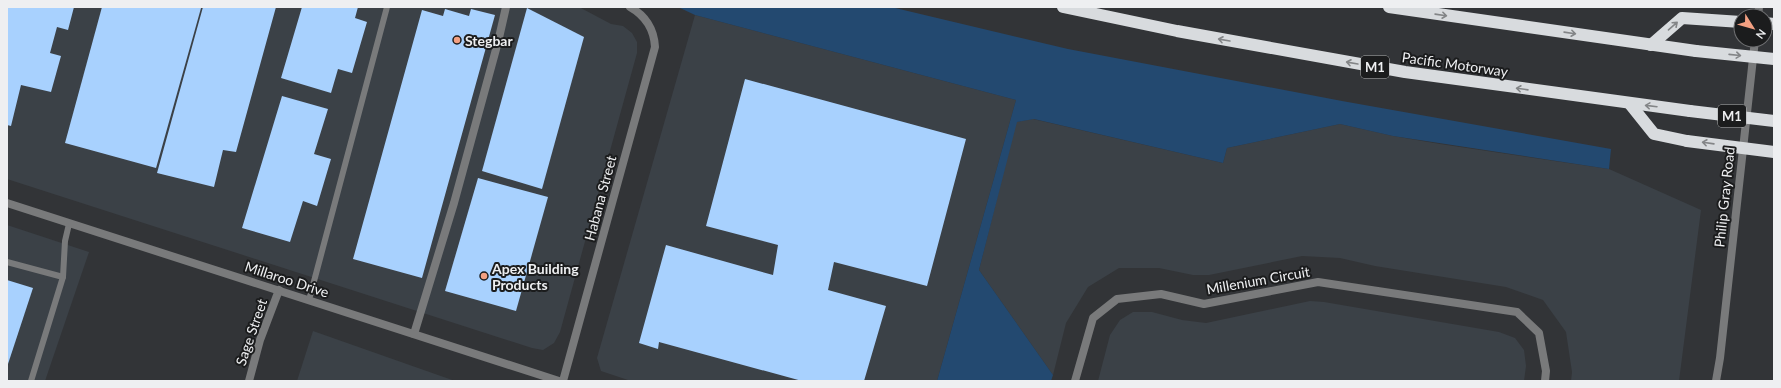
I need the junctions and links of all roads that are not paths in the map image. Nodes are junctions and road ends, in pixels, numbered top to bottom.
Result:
1 (387, 7) edge
2 (506, 7) edge
3 (630, 7) edge
4 (1063, 7) edge
5 (1388, 7) edge
6 (1733, 21) edge
7 (1651, 45) junction
8 (1754, 48) edge
9 (1774, 60) edge
10 (1630, 104) junction
11 (1774, 121) edge
12 (1774, 152) edge
13 (7, 203) edge
14 (70, 224) junction
15 (7, 262) edge
16 (64, 277) junction
17 (279, 290) junction
18 (309, 300) junction
19 (414, 334) junction
20 (1720, 358) junction
21 (31, 381) edge
22 (249, 381) edge
23 (559, 381) edge
24 (563, 381) edge
25 (1075, 381) edge
26 (1545, 381) edge
27 (1716, 381) edge
28 (1719, 381) edge

1 - 18 lane
2 - 19 street
3 - 24 street, Habana Street
10 -> 4 highway, Pacific Motorway / M1
5 -> 7 highway
7 -> 6 highway
7 -> 9 highway, bridge
8 - 20 street, Philip Gray Road
11 -> 10 highway, Pacific Motorway / M1, bridge
12 -> 10 highway, bridge
13 - 14 street, Millaroo Drive
14 - 16 lane
14 - 17 street, Millaroo Drive
15 - 16 lane
16 - 21 lane
17 - 18 street, Millaroo Drive
17 - 22 street, Sage Street
18 - 19 street, Millaroo Drive
19 - 23 street, Millaroo Drive
20 - 27 street, Philip Gray Road
20 - 28 street, Philip Gray Road
25 - 26 street, Millenium Circuit

